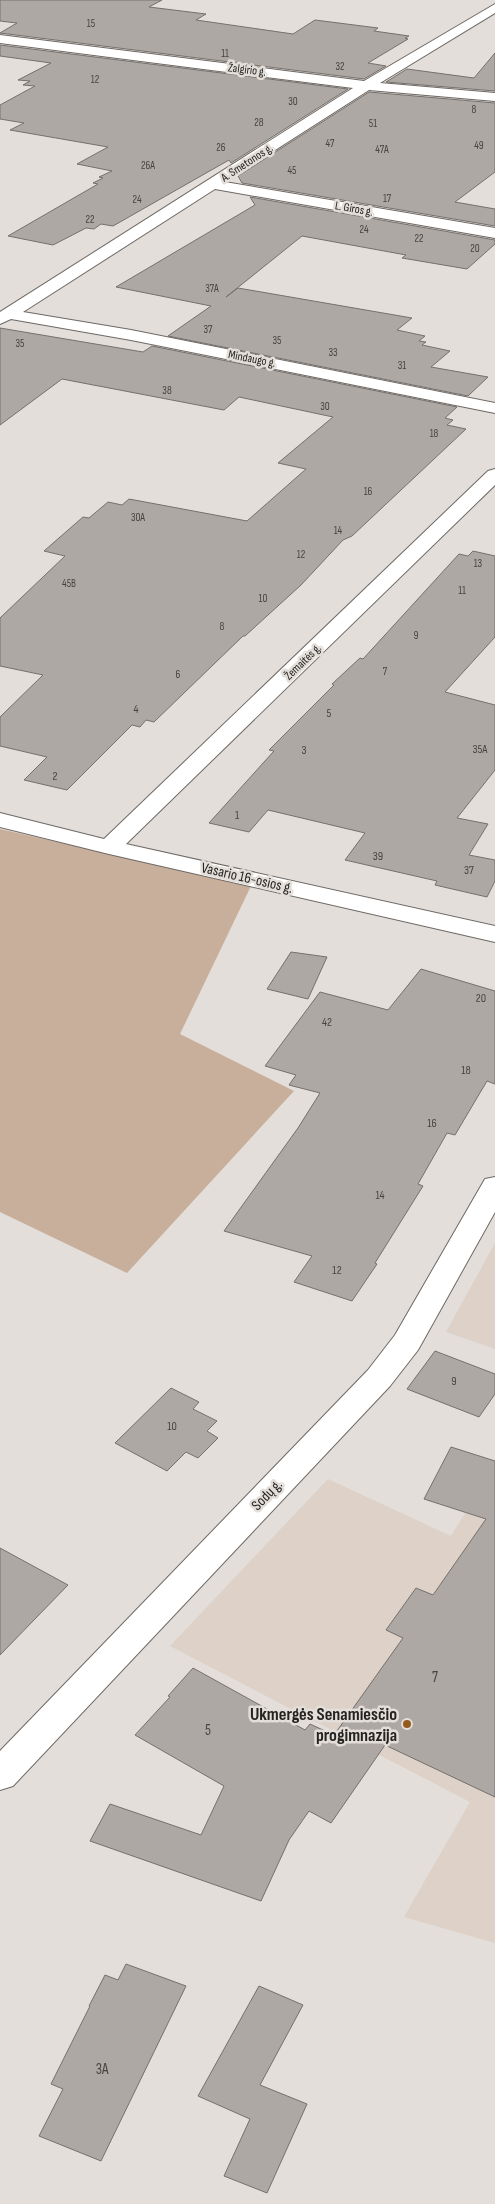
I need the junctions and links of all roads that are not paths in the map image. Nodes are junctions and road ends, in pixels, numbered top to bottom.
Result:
1 (495, 8) edge
2 (0, 39) edge
3 (367, 86) junction
4 (495, 97) edge
5 (213, 184) junction
6 (495, 233) edge
7 (4, 316) edge
8 (495, 408) edge
9 (495, 475) edge
10 (0, 820) edge
11 (109, 847) junction
12 (495, 934) edge
13 (495, 1186) edge
14 (0, 1775) edge

1 - 3 street, A. Smetonos g.
2 - 3 street, Žalgirio g.
3 - 4 street, Žalgirio g.
3 - 5 street, A. Smetonos g.
5 - 6 street, L. Giros g.
5 - 7 street, A. Smetonos g.
7 - 8 street, Mindaugo g.
9 - 11 street, Žemaitės g.
10 - 11 street, Vasario 16-osios g.
11 - 12 street, Vasario 16-osios g.
13 - 14 street, Sodų g.

